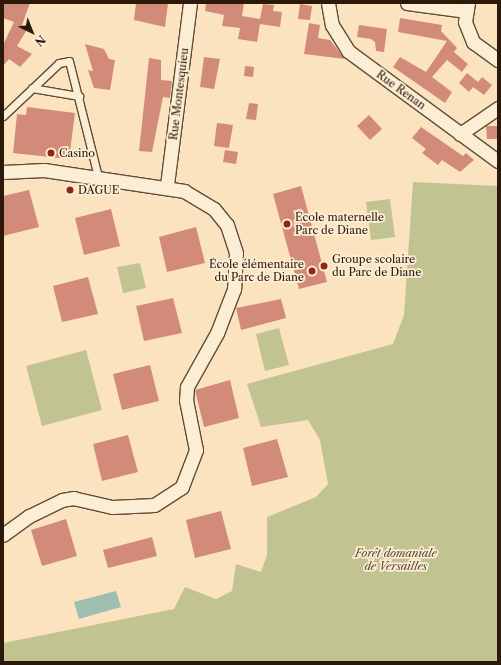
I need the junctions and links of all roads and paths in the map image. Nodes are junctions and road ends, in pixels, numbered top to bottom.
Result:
1 (190, 3) edge
2 (328, 3) edge
3 (407, 3) edge
4 (467, 7) edge
5 (498, 60) edge
6 (32, 88) junction
7 (79, 96) junction
8 (498, 108) edge
9 (3, 116) edge
10 (460, 134) junction
11 (498, 161) edge
12 (3, 172) edge
13 (99, 180) junction
14 (167, 185) junction
15 (3, 535) edge

1 - 14 street, Rue Montesquieu
2 - 10 street, Rue Renan
3 - 4 street
4 - 5 street
6 - 7 lane
6 - 7 lane
6 - 9 lane
7 - 13 lane
8 - 10 street
10 - 11 street, Rue Renan
12 - 13 street
13 - 14 street
14 - 15 street

